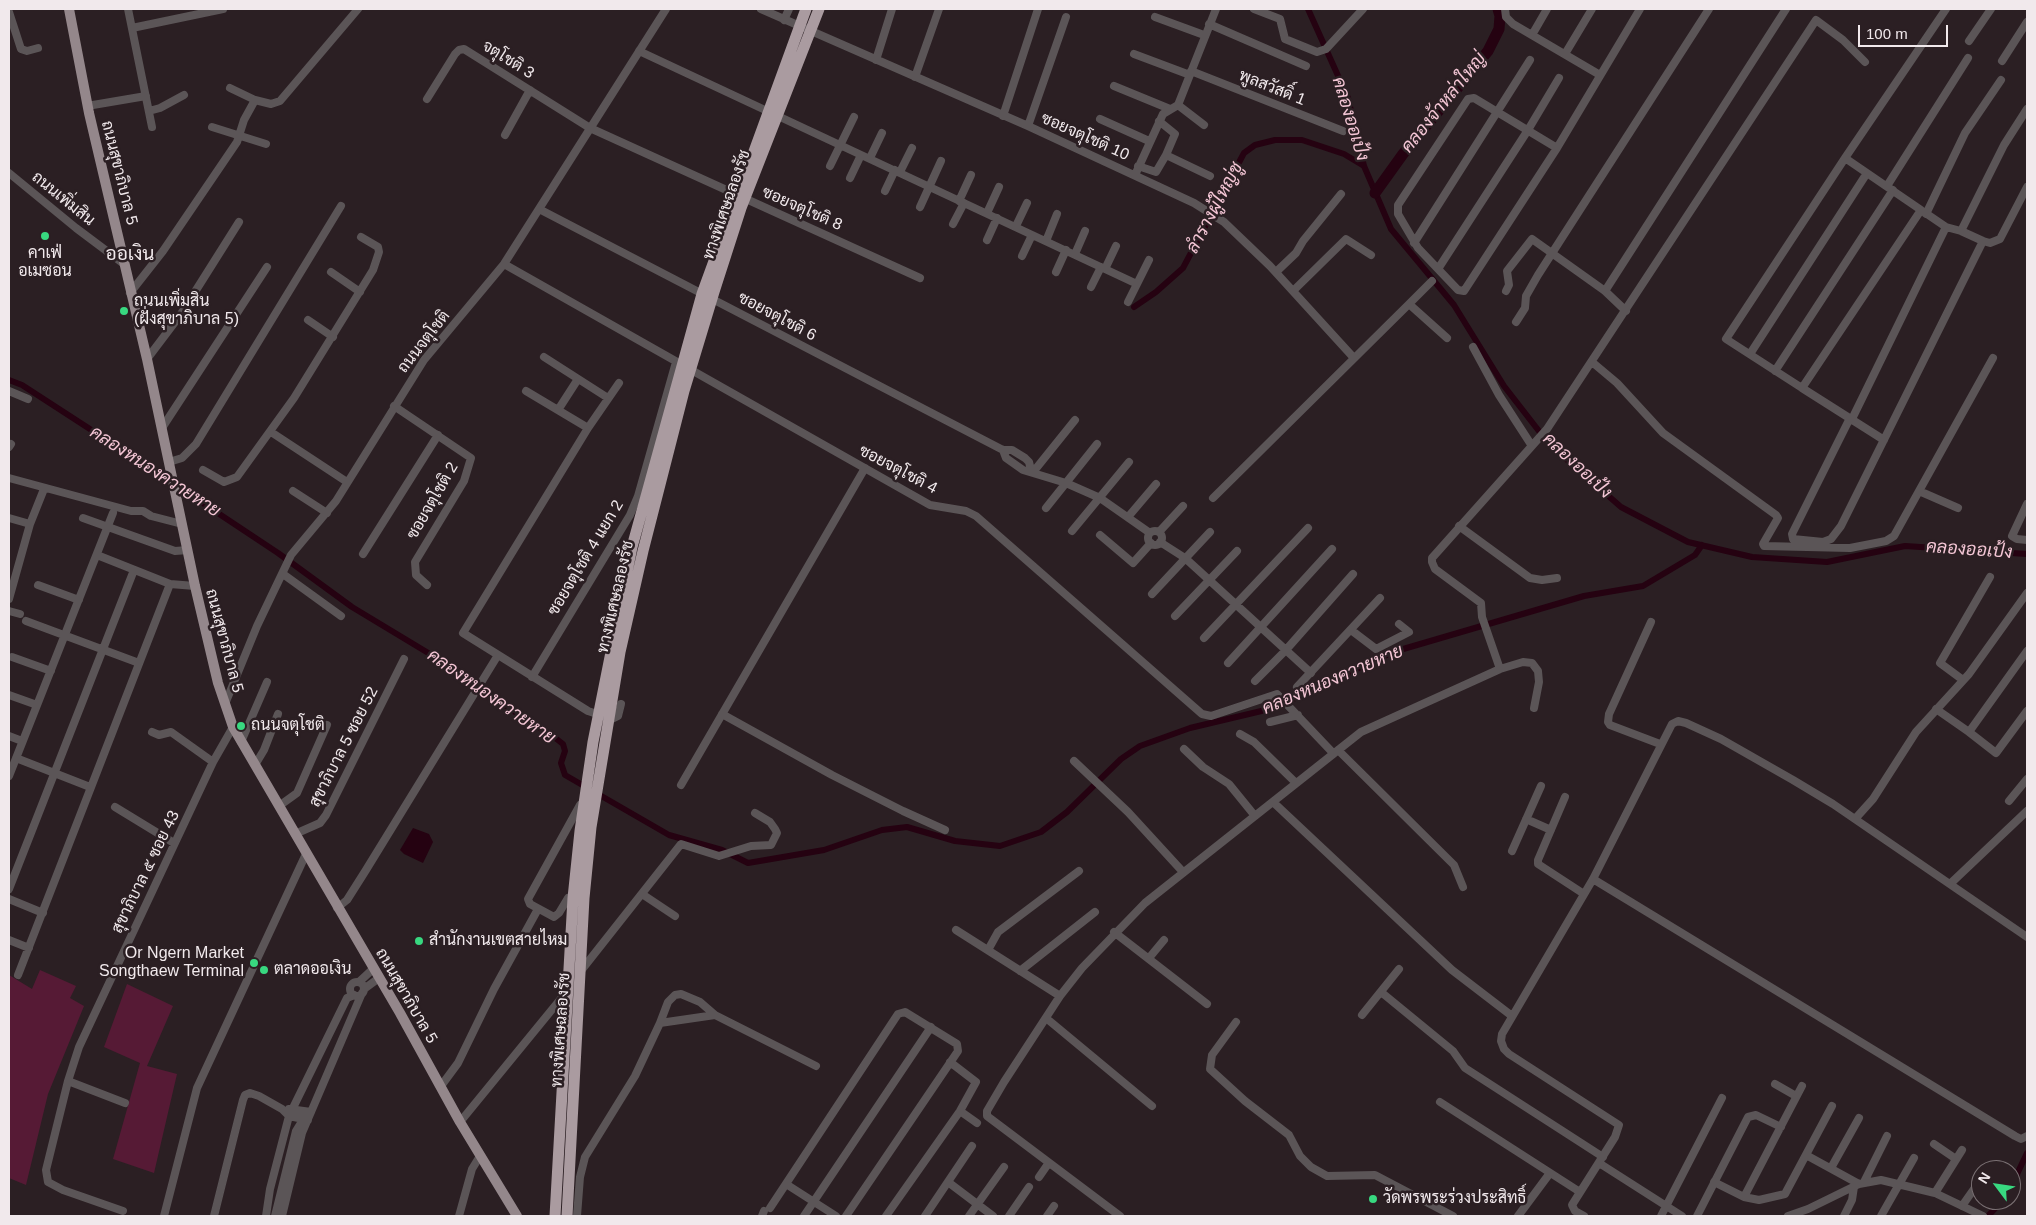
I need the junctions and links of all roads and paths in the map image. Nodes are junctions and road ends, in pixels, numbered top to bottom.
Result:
1 (69, 9) edge
2 (128, 9) edge
3 (223, 9) edge
4 (358, 9) edge
5 (666, 9) edge
6 (761, 9) edge
7 (789, 9) edge
8 (806, 9) edge
9 (818, 9) edge
10 (892, 9) edge
11 (939, 9) edge
12 (1038, 9) edge
13 (1216, 9) edge
14 (1254, 9) edge
15 (1363, 9) edge
16 (1547, 9) edge
17 (1592, 9) edge
18 (1640, 9) edge
19 (1709, 9) edge
20 (1786, 9) edge
21 (1946, 9) edge
22 (1991, 9) edge
23 (1506, 10) edge
24 (9, 12) edge
25 (1066, 17) dead end
26 (1155, 17) dead end
27 (784, 20) junction
28 (2027, 22) edge
29 (1209, 24) junction
30 (132, 28) junction
31 (1204, 35) junction
32 (1532, 35) junction
33 (1969, 41) dead end
34 (38, 48) dead end
35 (639, 50) junction
36 (1134, 54) dead end
37 (1565, 54) junction
38 (1968, 58) dead end
39 (876, 60) junction
40 (1530, 60) dead end
41 (2002, 61) dead end
42 (1865, 62) dead end
43 (1306, 66) dead end
44 (1190, 73) junction
45 (1600, 75) junction
46 (915, 77) junction
47 (1559, 78) dead end
48 (2001, 80) dead end
49 (1114, 86) dead end
50 (230, 88) dead end
51 (530, 90) junction
52 (184, 95) dead end
53 (146, 96) junction
54 (427, 99) dead end
55 (259, 100) junction
56 (1178, 105) junction
57 (88, 106) junction
58 (1170, 109) junction
59 (2027, 109) edge
60 (148, 110) junction
61 (1498, 113) junction
62 (1003, 116) junction
63 (854, 117) dead end
64 (1100, 119) dead end
65 (1159, 121) junction
66 (1204, 125) dead end
67 (1028, 126) junction
68 (152, 127) dead end
69 (212, 127) dead end
70 (590, 128) junction
71 (1528, 130) junction
72 (1342, 131) dead end
73 (882, 133) dead end
74 (238, 135) junction
75 (505, 135) dead end
76 (1149, 140) junction
77 (266, 144) dead end
78 (840, 145) junction
79 (912, 148) dead end
80 (1557, 148) junction
81 (861, 155) junction
82 (1166, 155) junction
83 (870, 158) junction
84 (1845, 158) junction
85 (942, 161) dead end
86 (830, 166) dead end
87 (1138, 166) junction
88 (898, 171) junction
89 (1867, 172) junction
90 (9, 173) edge
91 (1134, 174) junction
92 (971, 176) dead end
93 (1210, 176) dead end
94 (850, 178) dead end
95 (929, 187) junction
96 (999, 187) dead end
97 (2027, 187) edge
98 (1890, 188) junction
99 (885, 191) dead end
100 (1341, 194) dead end
101 (961, 202) junction
102 (1027, 203) dead end
103 (341, 206) dead end
104 (920, 207) dead end
105 (539, 209) junction
106 (1924, 212) junction
107 (987, 213) junction
108 (1057, 214) dead end
109 (997, 218) junction
110 (238, 222) dead end
111 (953, 224) dead end
112 (1016, 226) junction
113 (1946, 227) junction
114 (1085, 231) dead end
115 (1961, 231) junction
116 (1032, 234) junction
117 (361, 237) dead end
118 (987, 240) dead end
119 (1046, 241) junction
120 (1984, 241) junction
121 (1414, 243) junction
122 (1116, 246) dead end
123 (1066, 250) junction
124 (1075, 254) junction
125 (1553, 254) junction
126 (1371, 255) dead end
127 (1022, 256) dead end
128 (1149, 260) dead end
129 (124, 264) junction
130 (504, 264) junction
131 (267, 267) dead end
132 (1103, 268) junction
133 (1438, 269) junction
134 (331, 272) dead end
135 (1056, 272) dead end
136 (1276, 272) junction
137 (920, 278) dead end
138 (1432, 281) dead end
139 (1137, 284) junction
140 (1091, 287) dead end
141 (1294, 291) junction
142 (1506, 291) dead end
143 (1605, 291) junction
144 (360, 292) junction
145 (130, 294) junction
146 (1128, 302) dead end
147 (1408, 304) junction
148 (1626, 311) junction
149 (308, 320) dead end
150 (1516, 322) dead end
151 (333, 337) junction
152 (1447, 338) dead end
153 (1473, 347) dead end
154 (1750, 354) junction
155 (544, 357) dead end
156 (1353, 357) junction
157 (1993, 358) dead end
158 (147, 359) junction
159 (676, 362) junction
160 (1592, 362) junction
161 (1775, 371) junction
162 (578, 379) junction
163 (618, 382) dead end
164 (1802, 388) junction
165 (9, 391) edge
166 (526, 391) dead end
167 (608, 398) junction
168 (28, 399) dead end
169 (394, 406) junction
170 (558, 410) junction
171 (1851, 419) junction
172 (1075, 420) dead end
173 (162, 428) junction
174 (588, 428) junction
175 (270, 432) junction
176 (438, 435) junction
177 (1884, 440) junction
178 (1097, 444) dead end
179 (1534, 445) junction
180 (169, 462) junction
181 (1129, 462) dead end
182 (865, 468) junction
183 (203, 470) dead end
184 (1032, 471) junction
185 (9, 478) edge
186 (347, 482) junction
187 (1066, 483) junction
188 (1156, 484) dead end
189 (44, 489) junction
190 (293, 491) dead end
191 (1919, 491) junction
192 (1100, 498) junction
193 (1212, 498) dead end
194 (2027, 504) edge
195 (1183, 506) dead end
196 (1046, 508) dead end
197 (1958, 508) dead end
198 (113, 513) dead end
199 (327, 513) junction
200 (1128, 517) junction
201 (9, 518) edge
202 (83, 518) dead end
203 (30, 524) junction
204 (182, 524) junction
205 (1459, 526) junction
206 (108, 527) junction
207 (1308, 528) dead end
208 (1072, 531) dead end
209 (1159, 532) junction
210 (1210, 532) dead end
211 (1150, 533) junction
212 (1100, 536) dead end
213 (2027, 540) edge
214 (1160, 542) junction
215 (1151, 543) junction
216 (1332, 549) dead end
217 (188, 550) junction
218 (1237, 551) dead end
219 (364, 554) dead end
220 (97, 555) junction
221 (1185, 558) junction
222 (134, 570) junction
223 (283, 574) junction
224 (1353, 574) dead end
225 (12, 576) edge
226 (1990, 577) dead end
227 (1557, 578) dead end
228 (1209, 580) junction
229 (170, 584) junction
230 (38, 585) dead end
231 (427, 585) dead end
232 (194, 586) junction
233 (2027, 593) edge
234 (1152, 594) dead end
235 (1380, 598) dead end
236 (9, 599) edge
237 (79, 600) junction
238 (1236, 604) junction
239 (9, 611) edge
240 (20, 614) dead end
241 (341, 616) dead end
242 (1175, 616) dead end
243 (26, 621) dead end
244 (1651, 622) dead end
245 (1399, 624) dead end
246 (1260, 628) junction
247 (1351, 630) junction
248 (65, 636) junction
249 (1204, 638) dead end
250 (103, 649) junction
251 (1285, 651) junction
252 (2027, 651) edge
253 (498, 655) junction
254 (12, 657) dead end
255 (404, 659) dead end
256 (139, 663) junction
257 (1228, 663) dead end
258 (1500, 669) junction
259 (51, 671) junction
260 (1310, 673) junction
261 (532, 677) junction
262 (1963, 680) junction
263 (1255, 681) dead end
264 (267, 682) dead end
265 (1297, 687) dead end
266 (9, 695) edge
267 (225, 704) junction
268 (622, 704) dead end
269 (37, 705) junction
270 (1534, 708) dead end
271 (1936, 709) junction
272 (2027, 711) edge
273 (278, 714) dead end
274 (722, 714) junction
275 (1298, 716) junction
276 (1270, 722) dead end
277 (327, 725) dead end
278 (233, 727) junction
279 (152, 732) dead end
280 (1969, 732) junction
281 (1240, 734) dead end
282 (9, 736) edge
283 (22, 741) junction
284 (241, 742) junction
285 (1660, 744) junction
286 (1184, 749) dead end
287 (1336, 751) junction
288 (16, 758) junction
289 (1074, 761) dead end
290 (214, 762) junction
291 (254, 765) junction
292 (55, 773) junction
293 (9, 776) edge
294 (2027, 779) edge
295 (1296, 783) junction
296 (681, 785) dead end
297 (1541, 786) dead end
298 (90, 787) junction
299 (1565, 797) dead end
300 (1273, 802) junction
301 (2009, 802) dead end
302 (580, 805) dead end
303 (115, 806) dead end
304 (278, 806) junction
305 (2027, 810) edge
306 (755, 813) dead end
307 (1255, 816) junction
308 (1526, 819) junction
309 (1855, 820) junction
310 (945, 830) dead end
311 (1551, 830) junction
312 (295, 834) junction
313 (174, 843) junction
314 (1512, 851) dead end
315 (306, 854) junction
316 (1079, 871) dead end
317 (1183, 872) junction
318 (1593, 879) junction
319 (1950, 884) junction
320 (1463, 886) dead end
321 (9, 889) edge
322 (642, 894) junction
323 (1584, 894) junction
324 (568, 898) dead end
325 (9, 899) edge
326 (338, 908) junction
327 (538, 909) junction
328 (1095, 912) dead end
329 (43, 913) junction
330 (675, 916) dead end
331 (956, 930) dead end
332 (1114, 932) junction
333 (2027, 938) edge
334 (9, 940) edge
335 (1164, 940) dead end
336 (29, 948) junction
337 (988, 950) junction
338 (1149, 958) junction
339 (1399, 969) dead end
340 (1020, 971) junction
341 (376, 974) junction
342 (18, 975) dead end
343 (360, 990) junction
344 (1381, 992) junction
345 (1060, 996) junction
346 (1207, 1004) dead end
347 (716, 1015) junction
348 (1362, 1015) dead end
349 (1512, 1016) junction
350 (1046, 1018) junction
351 (1236, 1022) dead end
352 (660, 1023) junction
353 (931, 1027) junction
354 (950, 1062) junction
355 (816, 1066) dead end
356 (68, 1081) junction
357 (1775, 1084) dead end
358 (441, 1086) junction
359 (1802, 1086) dead end
360 (1796, 1096) junction
361 (1722, 1098) dead end
362 (1440, 1102) dead end
363 (124, 1103) dead end
364 (1152, 1106) dead end
365 (1832, 1106) dead end
366 (960, 1110) junction
367 (291, 1113) junction
368 (308, 1115) junction
369 (1859, 1118) dead end
370 (460, 1122) junction
371 (977, 1123) dead end
372 (1781, 1127) junction
373 (1887, 1136) dead end
374 (2027, 1136) edge
375 (1934, 1144) dead end
376 (972, 1146) dead end
377 (1962, 1150) dead end
378 (480, 1156) junction
379 (1806, 1156) junction
380 (1914, 1158) dead end
381 (1956, 1159) junction
382 (1601, 1160) junction
383 (1048, 1164) junction
384 (1004, 1167) dead end
385 (1832, 1168) junction
386 (1550, 1173) junction
387 (1038, 1176) dead end
388 (948, 1182) junction
389 (1714, 1182) junction
390 (786, 1184) junction
391 (1859, 1184) junction
392 (1900, 1185) junction
393 (1029, 1187) dead end
394 (1580, 1192) junction
395 (1935, 1193) junction
396 (1971, 1193) edge
397 (1744, 1197) junction
398 (813, 1202) junction
399 (977, 1204) junction
400 (1054, 1206) dead end
401 (1962, 1206) junction
402 (1666, 1207) junction
403 (124, 1211) dead end
404 (766, 1212) edge
405 (1806, 1213) edge
406 (574, 1215) edge
407 (1981, 1215) edge
408 (164, 1216) edge
409 (214, 1216) edge
410 (266, 1216) edge
411 (275, 1216) edge
412 (282, 1216) edge
413 (459, 1216) edge
414 (517, 1216) edge
415 (556, 1216) edge
416 (804, 1216) edge
417 (836, 1216) edge
418 (846, 1216) edge
419 (886, 1216) edge
420 (925, 1216) edge
421 (969, 1216) edge
422 (993, 1216) edge
423 (1008, 1216) edge
424 (1047, 1216) edge
425 (1120, 1216) edge
426 (1453, 1216) edge
427 (1518, 1216) edge
428 (1584, 1216) edge
429 (1661, 1216) edge
430 (1682, 1216) edge
431 (1697, 1216) edge
432 (1788, 1216) edge
433 (1844, 1216) edge
434 (1881, 1216) edge

1 - 57 main road, ถนนสุขาภิบาล 5
2 - 30 street
3 - 30 street
4 - 55 street
5 - 35 street, ถนนจตุโชติ
6 - 27 street, ซอยจตุโชติ 10
7 - 27 street
8 - 415 highway, ทางพิเศษฉลองรัช
9 - 406 highway, ทางพิเศษฉลองรัช
10 - 39 street
11 - 46 street
12 - 62 street
13 - 29 street
14 - 15 street
16 - 32 street
17 - 37 street
18 - 45 street
19 - 125 street
20 - 143 street
21 - 84 street
22 - 33 street
23 - 32 street
24 - 34 street
25 - 67 street
26 - 31 street
27 - 39 street, ซอยจตุโชติ 10
28 - 41 street
29 - 31 street
29 - 43 street
30 - 53 street
31 - 44 street
32 - 37 street
35 - 70 street, ถนนจตุโชติ
35 - 78 street
36 - 44 street, พูลสวัสดิ์ 1
37 - 45 street
38 - 98 street
39 - 46 street, ซอยจตุโชติ 10
40 - 61 street
42 - 148 street
44 - 56 street
44 - 72 street, พูลสวัสดิ์ 1
45 - 80 street
46 - 62 street, ซอยจตุโชติ 10
47 - 71 street
48 - 106 street
49 - 58 street
50 - 55 street
51 - 54 street, จตุโชติ 3
51 - 70 street, จตุโชติ 3
51 - 75 street
52 - 60 street
53 - 57 street
53 - 60 street
55 - 74 street
56 - 58 street
56 - 66 street
57 - 129 main road, ถนนสุขาภิบาล 5
58 - 65 street
59 - 115 street
60 - 68 street
61 - 71 street
61 - 121 street
61 - 121 street
62 - 67 street, ซอยจตุโชติ 10
63 - 78 street
64 - 76 street
65 - 76 street
65 - 82 street
67 - 91 street, ซอยจตุโชติ 10
69 - 74 street
70 - 105 street, ถนนจตุโชติ
70 - 137 street, ซอยจตุโชติ 8
71 - 80 street
71 - 133 street
73 - 83 street
74 - 77 street
74 - 145 street
76 - 87 street
78 - 81 street
78 - 86 street
79 - 88 street
80 - 133 street
81 - 83 street
81 - 94 street
82 - 87 street
82 - 93 street
83 - 88 street
84 - 89 street
84 - 154 street
85 - 95 street
87 - 91 street
88 - 95 street
88 - 99 street
89 - 98 street
89 - 154 street
90 - 129 street, ถนนเพิ่มสิน
91 - 136 street, ซอยจตุโชติ 10
92 - 101 street
95 - 101 street
95 - 104 street
96 - 107 street
97 - 120 street
98 - 106 street
98 - 161 street
100 - 136 street
101 - 107 street
101 - 111 street
102 - 112 street
103 - 180 street
105 - 130 street, ถนนจตุโชติ
105 - 184 street, ซอยจตุโชติ 6
106 - 113 street
106 - 164 street
107 - 109 street
108 - 119 street
109 - 112 street
109 - 118 street
110 - 158 street
112 - 116 street
113 - 115 street
113 - 171 street
114 - 124 street
115 - 120 street
116 - 119 street
116 - 127 street
117 - 144 street
119 - 123 street
120 - 177 street
121 - 133 street
122 - 132 street
123 - 124 street
123 - 135 street
124 - 132 street
125 - 142 street
125 - 143 street
125 - 150 street
126 - 141 street
128 - 139 street
129 - 145 main road, ถนนสุขาภิบาล 5
130 - 159 street, ซอยจตุโชติ 4
130 - 169 street, ถนนจตุโชติ
131 - 173 street
132 - 139 street
132 - 140 street
134 - 144 street
136 - 141 street, ซอยจตุโชติ 10
138 - 147 street
139 - 146 street
141 - 156 street, ซอยจตุโชติ 10
143 - 148 street
144 - 151 street
145 - 158 main road, ถนนสุขาภิบาล 5
147 - 152 street
147 - 156 street
148 - 160 street
149 - 151 street
151 - 175 street
153 - 179 street
154 - 161 street
155 - 162 street
156 - 193 street
157 - 191 street
158 - 173 main road, ถนนสุขาภิบาล 5
159 - 182 street, ซอยจตุโชติ 4
159 - 261 street, ซอยจตุโชติ 4 แยก 2
160 - 179 street
160 - 191 street
161 - 164 street
162 - 167 street
162 - 170 street
163 - 167 street
164 - 171 street
165 - 168 street
166 - 170 street
167 - 174 street
169 - 176 street, ซอยจตุโชติ 2
169 - 186 street, ถนนจตุโชติ
170 - 174 street
171 - 177 street
171 - 177 street
172 - 184 street
173 - 180 main road, ถนนสุขาภิบาล 5
174 - 253 street
175 - 183 street
175 - 186 street
176 - 219 street
176 - 231 street, ซอยจตุโชติ 2
178 - 187 street
179 - 205 street
180 - 204 main road, ถนนสุขาภิบาล 5
181 - 192 street
182 - 274 street
182 - 275 street, ซอยจตุโชติ 4
184 - 187 street, ซอยจตุโชติ 6
185 - 189 street
186 - 199 street, ถนนจตุโชติ
187 - 192 street, ซอยจตุโชติ 6
187 - 196 street
188 - 200 street
189 - 203 street
189 - 204 street
190 - 199 street
191 - 197 street
192 - 200 street, ซอยจตุโชติ 6
192 - 208 street
194 - 213 street
195 - 209 street
198 - 206 street
199 - 223 street, ถนนจตุโชติ
200 - 211 street, ซอยจตุโชติ 6
201 - 203 street
202 - 206 street
203 - 225 street
204 - 217 main road, ถนนสุขาภิบาล 5
205 - 227 street
205 - 258 street
206 - 217 street
206 - 220 street
207 - 238 street
209 - 211 street
209 - 214 street
210 - 221 street
211 - 215 street
212 - 215 street
214 - 215 street
214 - 221 street
216 - 246 street
217 - 232 main road, ถนนสุขาภิบาล 5
218 - 228 street
220 - 222 street
220 - 237 street
221 - 228 street
221 - 234 street
222 - 229 street
222 - 250 street
223 - 241 street
223 - 267 street, ถนนจตุโชติ
224 - 251 street
225 - 236 street
226 - 262 street
228 - 238 street
228 - 242 street
229 - 232 street
229 - 256 street
230 - 237 street
232 - 267 main road, ถนนสุขาภิบาล 5
233 - 262 street
235 - 247 street
237 - 248 street
238 - 246 street
238 - 249 street
239 - 240 street
243 - 248 street
244 - 285 street
245 - 247 street
246 - 251 street
246 - 257 street
247 - 260 street
248 - 250 street
248 - 259 street
250 - 256 street
250 - 292 street
251 - 260 street
251 - 263 street
252 - 280 street
253 - 261 street
253 - 326 street
254 - 259 street
255 - 312 street, สุขาภิบาล 5 ซอย 52
256 - 298 street
258 - 270 street
258 - 287 street
259 - 269 street
260 - 265 street
261 - 268 street
262 - 271 street
264 - 284 street
266 - 269 street
267 - 278 main road, ถนนสุขาภิบาล 5
269 - 283 street
271 - 280 street
271 - 309 street
272 - 280 street
273 - 291 street
274 - 296 street
274 - 310 street
275 - 276 street
275 - 287 street
277 - 304 street
278 - 284 main road, ถนนสุขาภิบาล 5
278 - 290 street, สุขาภิบาล ๕ ซอย 43
279 - 290 street
281 - 295 street
282 - 283 street
283 - 288 street
284 - 291 main road, ถนนสุขาภิบาล 5
285 - 309 street
285 - 318 street
286 - 307 street
287 - 295 street
287 - 320 street
288 - 292 street
288 - 293 street
289 - 317 street
290 - 313 street, สุขาภิบาล ๕ ซอย 43
291 - 304 main road, ถนนสุขาภิบาล 5
292 - 298 street
292 - 321 street
294 - 301 street
295 - 300 street
297 - 308 street
298 - 329 street
299 - 311 street
300 - 307 street
300 - 349 street
302 - 327 street
303 - 313 street
304 - 312 main road, ถนนสุขาภิบาล 5
305 - 319 street
306 - 322 street
307 - 317 street
308 - 311 street
308 - 314 street
309 - 319 street
311 - 323 street
312 - 315 main road, ถนนสุขาภิบาล 5
313 - 356 street, สุขาภิบาล ๕ ซอย 43
315 - 326 main road, ถนนสุขาภิบาล 5
315 - 408 street
316 - 337 street
317 - 332 street
318 - 323 street
318 - 374 street
319 - 333 street
322 - 330 street
322 - 370 street
323 - 349 street
324 - 327 street
325 - 329 street
326 - 341 main road, ถนนสุขาภิบาล 5
327 - 358 street
328 - 340 street
329 - 336 street
331 - 337 street
332 - 338 street
332 - 345 street
334 - 336 street
335 - 338 street
336 - 342 street
337 - 340 street
338 - 346 street
339 - 344 street
340 - 345 street
341 - 343 street
341 - 358 main road, ถนนสุขาภิบาล 5
343 - 367 street
343 - 368 street
344 - 348 street
344 - 382 street
345 - 350 street
347 - 352 street
347 - 352 street
347 - 355 street
349 - 382 street
350 - 364 street
350 - 383 street
351 - 426 street
352 - 406 street
353 - 354 street
353 - 390 street
353 - 398 street
354 - 366 street
354 - 418 street
356 - 363 street
356 - 403 street, สุขาภิบาล ๕ ซอย 43
357 - 360 street
358 - 370 main road, ถนนสุขาภิบาล 5
359 - 360 street
360 - 372 street
361 - 402 street
362 - 386 street
365 - 379 street
366 - 371 street
366 - 419 street
367 - 368 street
367 - 409 street
367 - 410 street
368 - 411 street
368 - 412 street
369 - 385 street
370 - 378 main road, ถนนสุขาภิบาล 5
372 - 389 street
372 - 397 street
373 - 391 street
375 - 381 street
376 - 388 street
377 - 381 street
378 - 413 street
378 - 414 main road, ถนนสุขาภิบาล 5
379 - 385 street
379 - 397 street
380 - 392 street
381 - 395 street
382 - 394 street
382 - 402 street
383 - 387 street
383 - 425 street
384 - 399 street
385 - 391 street
386 - 394 street
386 - 427 street
388 - 399 street
388 - 420 street
389 - 397 street
389 - 431 street
390 - 398 street
390 - 404 street
391 - 392 street
391 - 405 street
391 - 433 street
392 - 395 street
392 - 434 street
393 - 423 street
394 - 428 street
395 - 401 street
396 - 401 street
398 - 416 street
398 - 417 street
399 - 421 street
399 - 422 street
400 - 424 street
401 - 407 street
402 - 429 street
402 - 430 street
405 - 432 street

